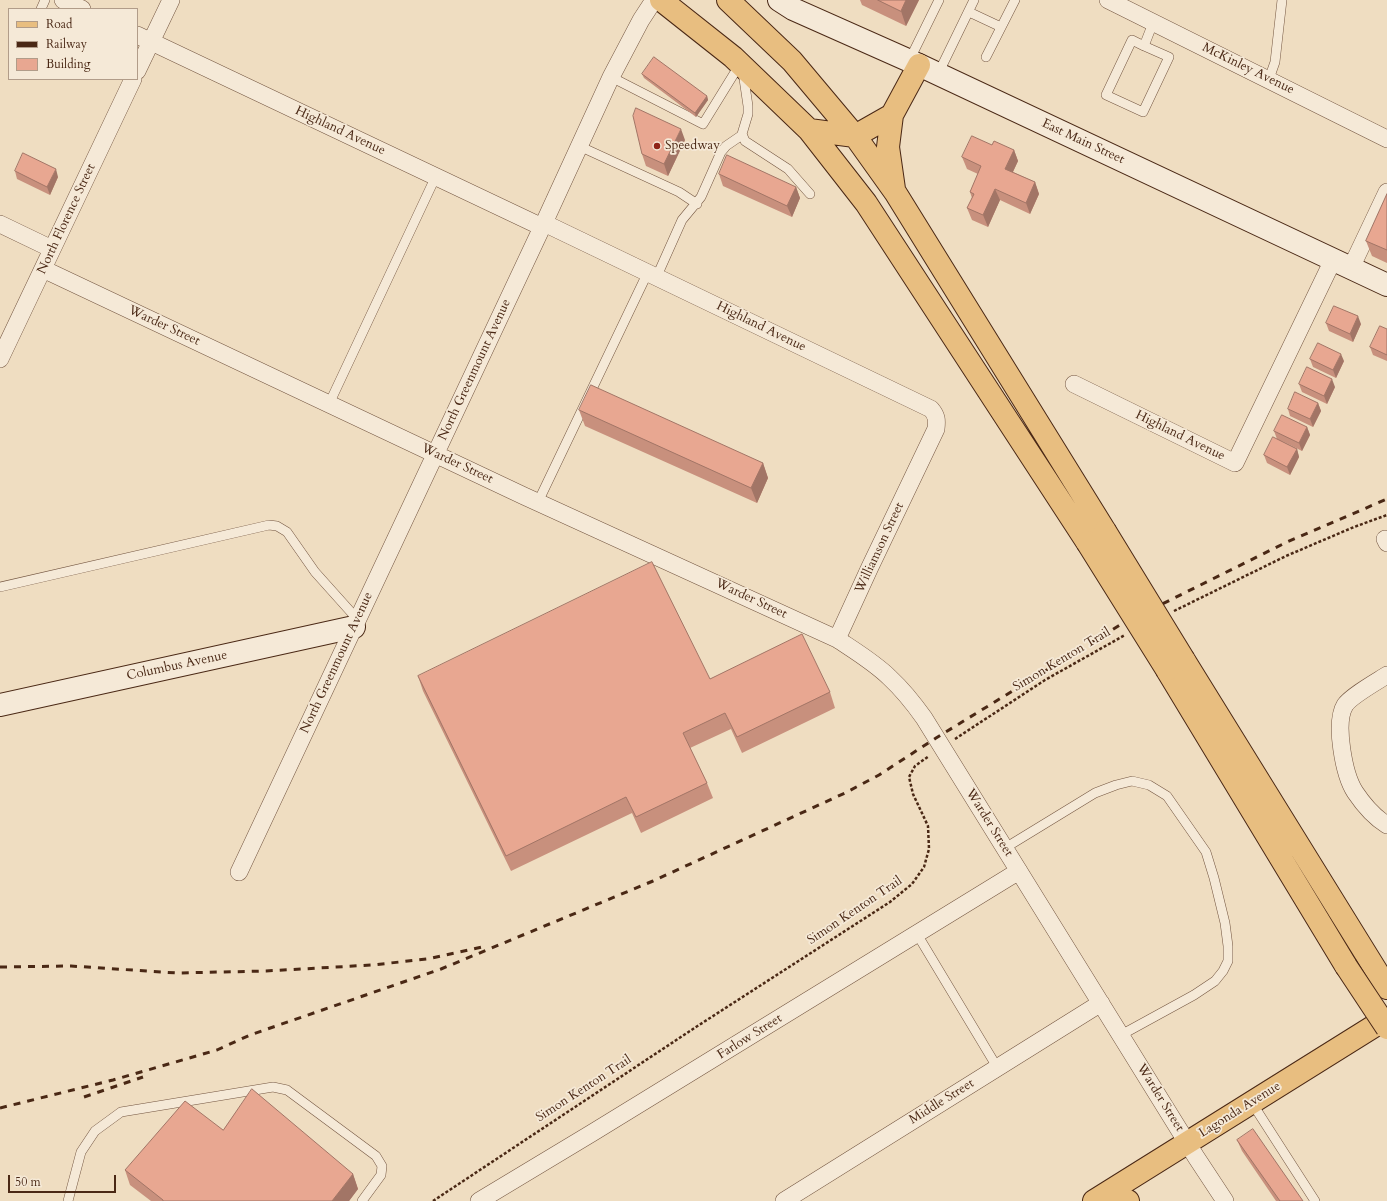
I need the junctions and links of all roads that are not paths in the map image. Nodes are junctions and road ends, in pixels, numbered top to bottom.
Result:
1 (63, 0) edge
2 (171, 0) edge
3 (654, 0) edge
4 (661, 0) edge
5 (728, 0) edge
6 (779, 0) edge
7 (939, 0) edge
8 (974, 0) edge
9 (1015, 0) edge
10 (1108, 0) edge
11 (1282, 0) edge
12 (80, 8) edge
13 (968, 12) junction
14 (1153, 23) junction
15 (1001, 27) junction
16 (144, 38) edge
17 (1144, 46) junction
18 (986, 58) dead end
19 (741, 65) junction
20 (138, 66) edge
21 (922, 66) junction
22 (610, 77) junction
23 (1269, 79) junction
24 (133, 80) edge
25 (892, 115) junction
26 (809, 130) junction
27 (742, 135) junction
28 (855, 136) junction
29 (1387, 139) edge
30 (579, 146) junction
31 (436, 176) junction
32 (895, 192) junction
33 (1387, 192) edge
34 (810, 194) dead end
35 (697, 204) junction
36 (0, 224) edge
37 (543, 225) junction
38 (52, 249) junction
39 (1347, 260) junction
40 (43, 269) junction
41 (652, 274) junction
42 (1387, 285) edge
43 (0, 359) edge
44 (1074, 384) dead end
45 (329, 404) junction
46 (436, 454) junction
47 (923, 457) joint
48 (538, 502) junction
49 (1096, 536) junction
50 (0, 587) edge
51 (356, 623) junction
52 (837, 639) junction
53 (1176, 665) junction
54 (1387, 675) edge
55 (0, 705) edge
56 (1387, 825) edge
57 (1005, 848) junction
58 (1019, 871) junction
59 (239, 872) dead end
60 (917, 934) junction
61 (1387, 988) edge
62 (1101, 1003) junction
63 (1387, 1018) edge
64 (1387, 1028) edge
65 (1121, 1035) junction
66 (997, 1067) junction
67 (1252, 1102) junction
68 (1187, 1142) junction
69 (1111, 1198) edge
70 (68, 1201) edge
71 (362, 1201) edge
72 (479, 1201) edge
73 (784, 1201) edge
74 (1225, 1201) edge
75 (1315, 1201) edge

1 - 12 street
2 - 16 street
3 - 22 street, North Greenmount Avenue
4 - 19 main road
5 - 28 main road
6 - 21 main road, East Main Street
7 - 21 lane
8 - 13 lane
9 - 15 lane
10 - 14 street, McKinley Avenue
11 - 23 lane
13 - 15 lane
13 - 21 lane
14 - 17 lane
14 - 23 street, McKinley Avenue
15 - 18 lane
16 - 20 street
16 - 31 street, Highland Avenue
17 - 17 lane
19 - 22 lane
19 - 26 main road
19 - 27 lane
21 - 25 main road
21 - 39 main road, East Main Street
22 - 30 street, North Greenmount Avenue
23 - 29 street, McKinley Avenue
24 - 38 street, North Florence Street
25 - 28 main road
25 - 32 main road
26 - 28 main road
26 - 49 main road
27 - 34 lane
27 - 35 lane
28 - 32 main road
30 - 35 lane
30 - 37 street, North Greenmount Avenue
31 - 37 street, Highland Avenue
31 - 45 lane
32 - 49 main road
33 - 39 street
35 - 41 lane
36 - 38 street
37 - 41 street, Highland Avenue
37 - 46 street, North Greenmount Avenue
38 - 40 street, North Florence Street
39 - 42 main road, East Main Street
39 - 44 street, Highland Avenue
40 - 43 street, North Florence Street
40 - 45 street, Warder Street
41 - 47 street, Highland Avenue
41 - 48 lane
45 - 46 street, Warder Street
46 - 48 street, Warder Street
46 - 51 street, North Greenmount Avenue
47 - 52 street, Williamson Street
48 - 52 street, Warder Street
49 - 53 main road, bridge
50 - 51 lane
51 - 55 main road, Columbus Avenue
51 - 59 street, North Greenmount Avenue
52 - 57 street, Warder Street
53 - 61 main road
53 - 64 main road, bridge
54 - 56 street
57 - 58 street, Warder Street
57 - 65 lane
58 - 60 street, Farlow Street
58 - 62 street, Warder Street
60 - 66 lane
60 - 72 street, Farlow Street
62 - 65 street, Warder Street
62 - 66 street, Middle Street
63 - 67 main road, Lagonda Avenue
65 - 68 street, Warder Street
66 - 73 street, Middle Street
67 - 68 main road, Lagonda Avenue
67 - 75 lane
68 - 69 main road, Lagonda Avenue
68 - 74 street, Warder Street
70 - 71 lane

